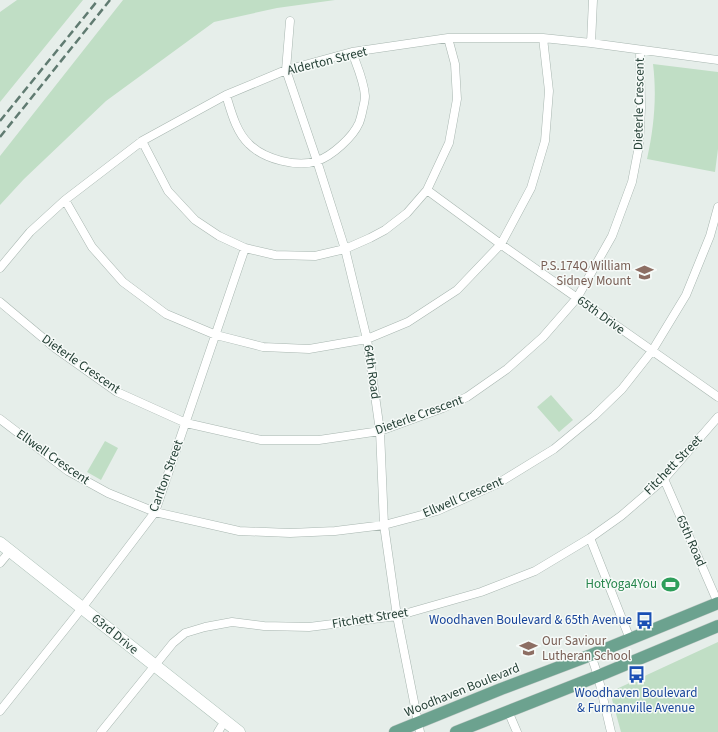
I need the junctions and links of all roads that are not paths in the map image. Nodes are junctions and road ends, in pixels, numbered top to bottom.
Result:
1 (593, 0) edge
2 (290, 21) dead end
3 (448, 38) junction
4 (543, 38) junction
5 (591, 43) junction
6 (640, 50) junction
7 (352, 52) junction
8 (718, 60) edge
9 (286, 70) junction
10 (226, 95) junction
11 (142, 141) junction
12 (317, 161) junction
13 (427, 190) junction
14 (65, 200) junction
15 (718, 207) edge
16 (501, 244) junction
17 (245, 248) junction
18 (345, 250) junction
19 (0, 268) edge
20 (577, 298) junction
21 (0, 302) edge
22 (216, 335) junction
23 (367, 339) junction
24 (652, 352) junction
25 (718, 397) edge
26 (718, 417) edge
27 (0, 419) edge
28 (186, 423) junction
29 (380, 431) junction
30 (664, 479) junction
31 (155, 512) junction
32 (384, 525) junction
33 (590, 538) junction
34 (0, 543) edge
35 (10, 550) junction
36 (0, 563) edge
37 (718, 603) edge
38 (82, 608) junction
39 (397, 616) junction
40 (718, 626) edge
41 (630, 639) junction
42 (591, 655) junction
43 (154, 666) junction
44 (598, 676) junction
45 (0, 711) edge
46 (508, 711) junction
47 (215, 714) junction
48 (419, 727) edge
49 (220, 730) edge
50 (101, 732) edge
51 (239, 732) edge
52 (395, 732) edge
53 (456, 732) edge
54 (516, 732) edge
55 (611, 732) edge

1 - 5 street
2 - 9 street, 64th Road
3 - 4 street, Alderton Street
3 - 7 street, Alderton Street
3 - 13 street
4 - 5 street, Alderton Street
4 - 16 street
5 - 6 street, Alderton Street
6 - 8 street, Alderton Street
6 - 20 street, Dieterle Crescent
7 - 9 street, Alderton Street
7 - 12 street
9 - 10 street, Alderton Street
9 - 12 street, 64th Road
10 - 11 street, Alderton Street
10 - 12 street
11 - 14 street, Alderton Street
11 - 17 street
12 - 18 street, 64th Road
13 - 16 street, 65th Drive
13 - 18 street
14 - 19 street, Alderton Street
14 - 22 street
15 - 24 street, Ellwell Crescent
16 - 20 street, 65th Drive
16 - 23 street
17 - 18 street
17 - 22 street, Carlton Street
18 - 23 street, 64th Road
20 - 24 street, 65th Drive
20 - 29 street, Dieterle Crescent
21 - 28 street, Dieterle Crescent
22 - 23 street
22 - 28 street, Carlton Street
23 - 29 street, 64th Road
24 - 25 street, 65th Drive
24 - 32 street, Ellwell Crescent
26 - 30 street, Fitchett Street
27 - 31 street, Ellwell Crescent
28 - 29 street, Dieterle Crescent
28 - 31 street, Carlton Street
29 - 32 street, 64th Road
30 - 33 street, Fitchett Street
30 - 37 street, 65th Road
31 - 32 street, Ellwell Crescent
31 - 38 street, Carlton Street
32 - 39 street, 64th Road
33 - 39 street, Fitchett Street
33 - 41 street
34 - 35 street, 63rd Drive
35 - 36 street
35 - 38 street, 63rd Drive
37 - 41 main road, Woodhaven Boulevard
38 - 43 street, 63rd Drive
38 - 45 street, Carlton Street
39 - 43 street, Fitchett Street
39 - 48 street, 64th Road
40 - 44 main road
41 - 42 main road, Woodhaven Boulevard
42 - 44 street
42 - 48 main road, Woodhaven Boulevard
43 - 47 street, 63rd Drive
43 - 50 street, Fitchett Street
44 - 46 main road
44 - 55 street
46 - 53 main road
46 - 54 street
47 - 49 street, 63rd Drive
47 - 51 street
48 - 52 main road, Woodhaven Boulevard

